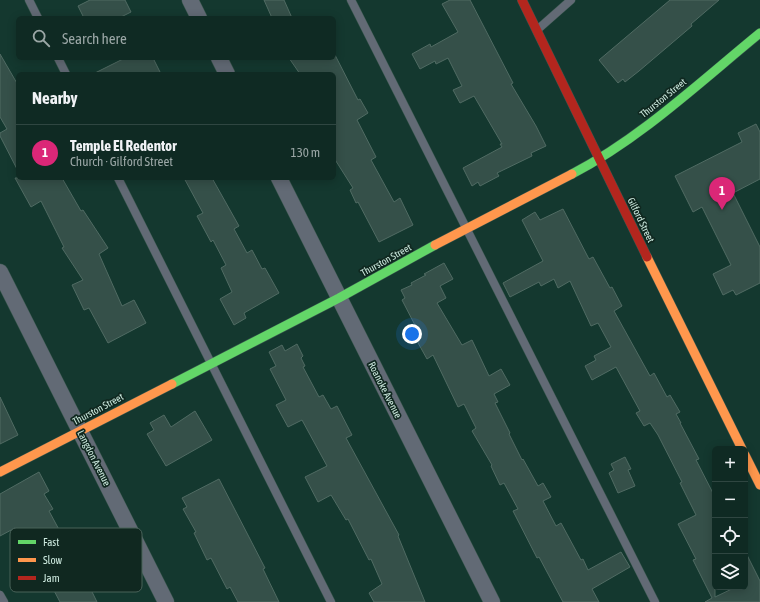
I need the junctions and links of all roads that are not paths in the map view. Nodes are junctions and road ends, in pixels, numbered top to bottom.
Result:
1 (29, 0) edge
2 (190, 0) edge
3 (351, 0) edge
4 (522, 0) edge
5 (571, 0) edge
6 (37, 16) edge
7 (198, 16) edge
8 (537, 31) junction
9 (760, 33) edge
10 (59, 60) edge
11 (220, 60) edge
12 (65, 72) edge
13 (226, 72) edge
14 (598, 158) junction
15 (119, 180) edge
16 (280, 180) edge
17 (466, 228) junction
18 (0, 272) edge
19 (339, 298) junction
20 (211, 363) junction
21 (80, 431) junction
22 (741, 446) edge
23 (748, 461) edge
24 (0, 472) edge
25 (760, 485) edge
26 (129, 528) edge
27 (142, 554) edge
28 (0, 595) edge
29 (4, 602) edge
30 (166, 602) edge
31 (331, 602) edge
32 (492, 602) edge
33 (655, 602) edge

1 - 6 lane
2 - 7 street
3 - 17 lane
4 - 8 street, Gilford Street
5 - 8 lane
8 - 14 street, Gilford Street
9 - 14 street, Thurston Street
10 - 12 lane
11 - 13 street
14 - 17 street, Thurston Street
14 - 22 street, Gilford Street
15 - 20 lane
16 - 19 street, Roanoke Avenue
17 - 19 street, Thurston Street
17 - 33 lane
18 - 21 street, Langdon Avenue
19 - 20 street, Thurston Street
19 - 32 street, Roanoke Avenue
20 - 21 street, Thurston Street
20 - 31 lane
21 - 24 street, Thurston Street
21 - 26 street, Langdon Avenue
23 - 25 street
27 - 30 street, Langdon Avenue
28 - 29 lane

